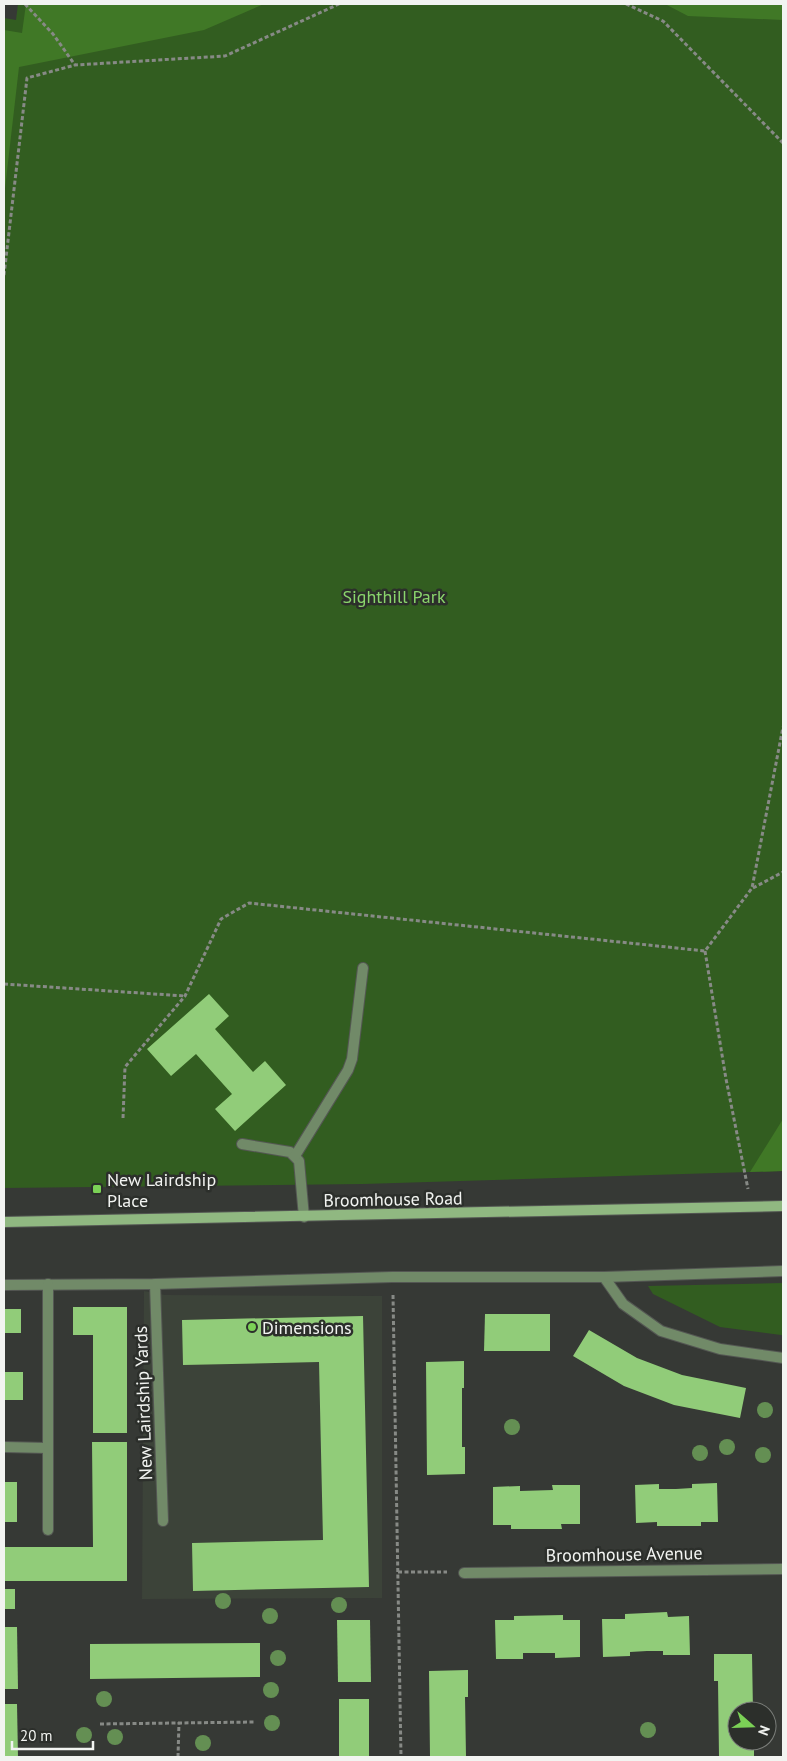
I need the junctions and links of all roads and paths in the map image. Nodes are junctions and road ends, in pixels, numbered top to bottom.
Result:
1 (24, 4) edge
2 (339, 4) edge
3 (626, 4) edge
4 (75, 65) junction
5 (783, 143) edge
6 (4, 275) edge
7 (783, 727) edge
8 (783, 872) edge
9 (752, 888) junction
10 (705, 952) junction
11 (363, 968) dead end
12 (4, 984) edge
13 (185, 996) junction
14 (123, 1118) dead end
15 (242, 1144) dead end
16 (295, 1156) junction
17 (751, 1206) junction
18 (783, 1206) edge
19 (304, 1217) junction
20 (4, 1222) edge
21 (783, 1271) edge
22 (392, 1277) junction
23 (604, 1277) junction
24 (48, 1284) junction
25 (154, 1284) junction
26 (4, 1285) edge
27 (783, 1358) edge
28 (4, 1447) edge
29 (48, 1448) junction
30 (164, 1521) dead end
31 (48, 1530) dead end
32 (783, 1569) edge
33 (398, 1572) junction
34 (464, 1573) joint
35 (179, 1722) junction
36 (254, 1722) dead end
37 (100, 1724) dead end
38 (178, 1757) edge
39 (401, 1757) edge

1 - 4 path
2 - 4 path
3 - 5 path
4 - 6 path
7 - 9 path
8 - 9 path
9 - 10 path
10 - 13 path
10 - 17 path
11 - 16 street
12 - 13 path
13 - 14 path
15 - 16 street
16 - 19 street
17 - 18 main road, Broomhouse Road
17 - 19 main road, Broomhouse Road
19 - 20 main road, Broomhouse Road
21 - 23 street
22 - 23 street
22 - 25 street
22 - 33 path
23 - 27 street
24 - 25 street
24 - 26 street
24 - 29 street
25 - 30 street, New Lairdship Yards
28 - 29 street
29 - 31 street
32 - 34 street, Broomhouse Avenue
33 - 34 path
33 - 39 path
35 - 36 path
35 - 37 path
35 - 38 path

